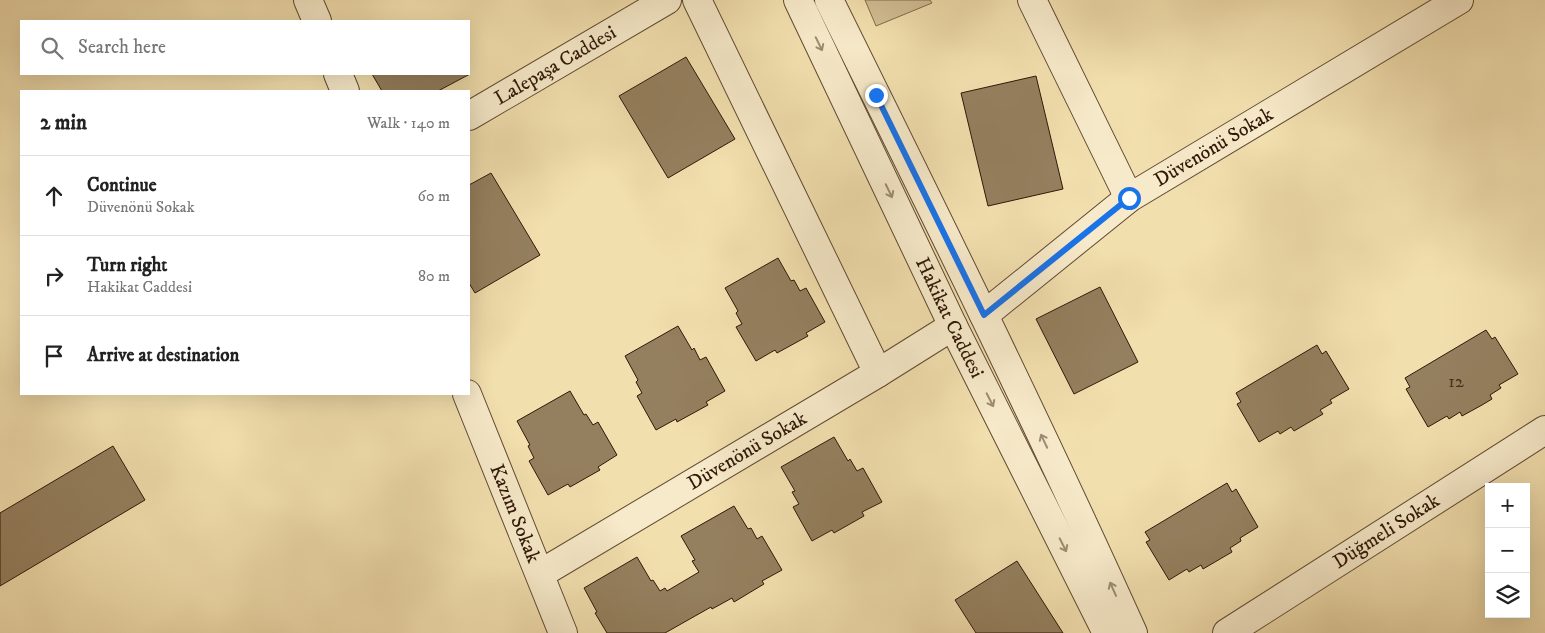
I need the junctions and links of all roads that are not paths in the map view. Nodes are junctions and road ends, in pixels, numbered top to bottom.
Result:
1 (308, 0) edge
2 (667, 0) edge
3 (697, 0) edge
4 (798, 0) edge
5 (829, 0) edge
6 (1032, 0) edge
7 (1459, 0) edge
8 (317, 20) edge
9 (338, 75) edge
10 (345, 90) edge
11 (470, 115) edge
12 (1129, 198) junction
13 (984, 315) junction
14 (953, 326) junction
15 (878, 373) junction
16 (467, 395) edge
17 (1545, 430) edge
18 (540, 574) junction
19 (563, 633) edge
20 (1107, 633) edge
21 (1133, 633) edge
22 (1227, 633) edge

1 - 8 street
2 - 11 street, Lalepaşa Caddesi
3 - 15 street
4 -> 14 street, Hakikat Caddesi
5 - 13 street, Hakikat Caddesi
6 - 12 street
7 - 12 street, Düvenönü Sokak
9 - 10 street
12 - 13 street, Düvenönü Sokak
21 -> 13 street, Hakikat Caddesi
14 - 15 street, Düvenönü Sokak
14 -> 20 street, Hakikat Caddesi
15 - 18 street, Düvenönü Sokak
16 - 18 street, Kazım Sokak
17 - 22 street, Düğmeli Sokak
18 - 19 street, Kazım Sokak

